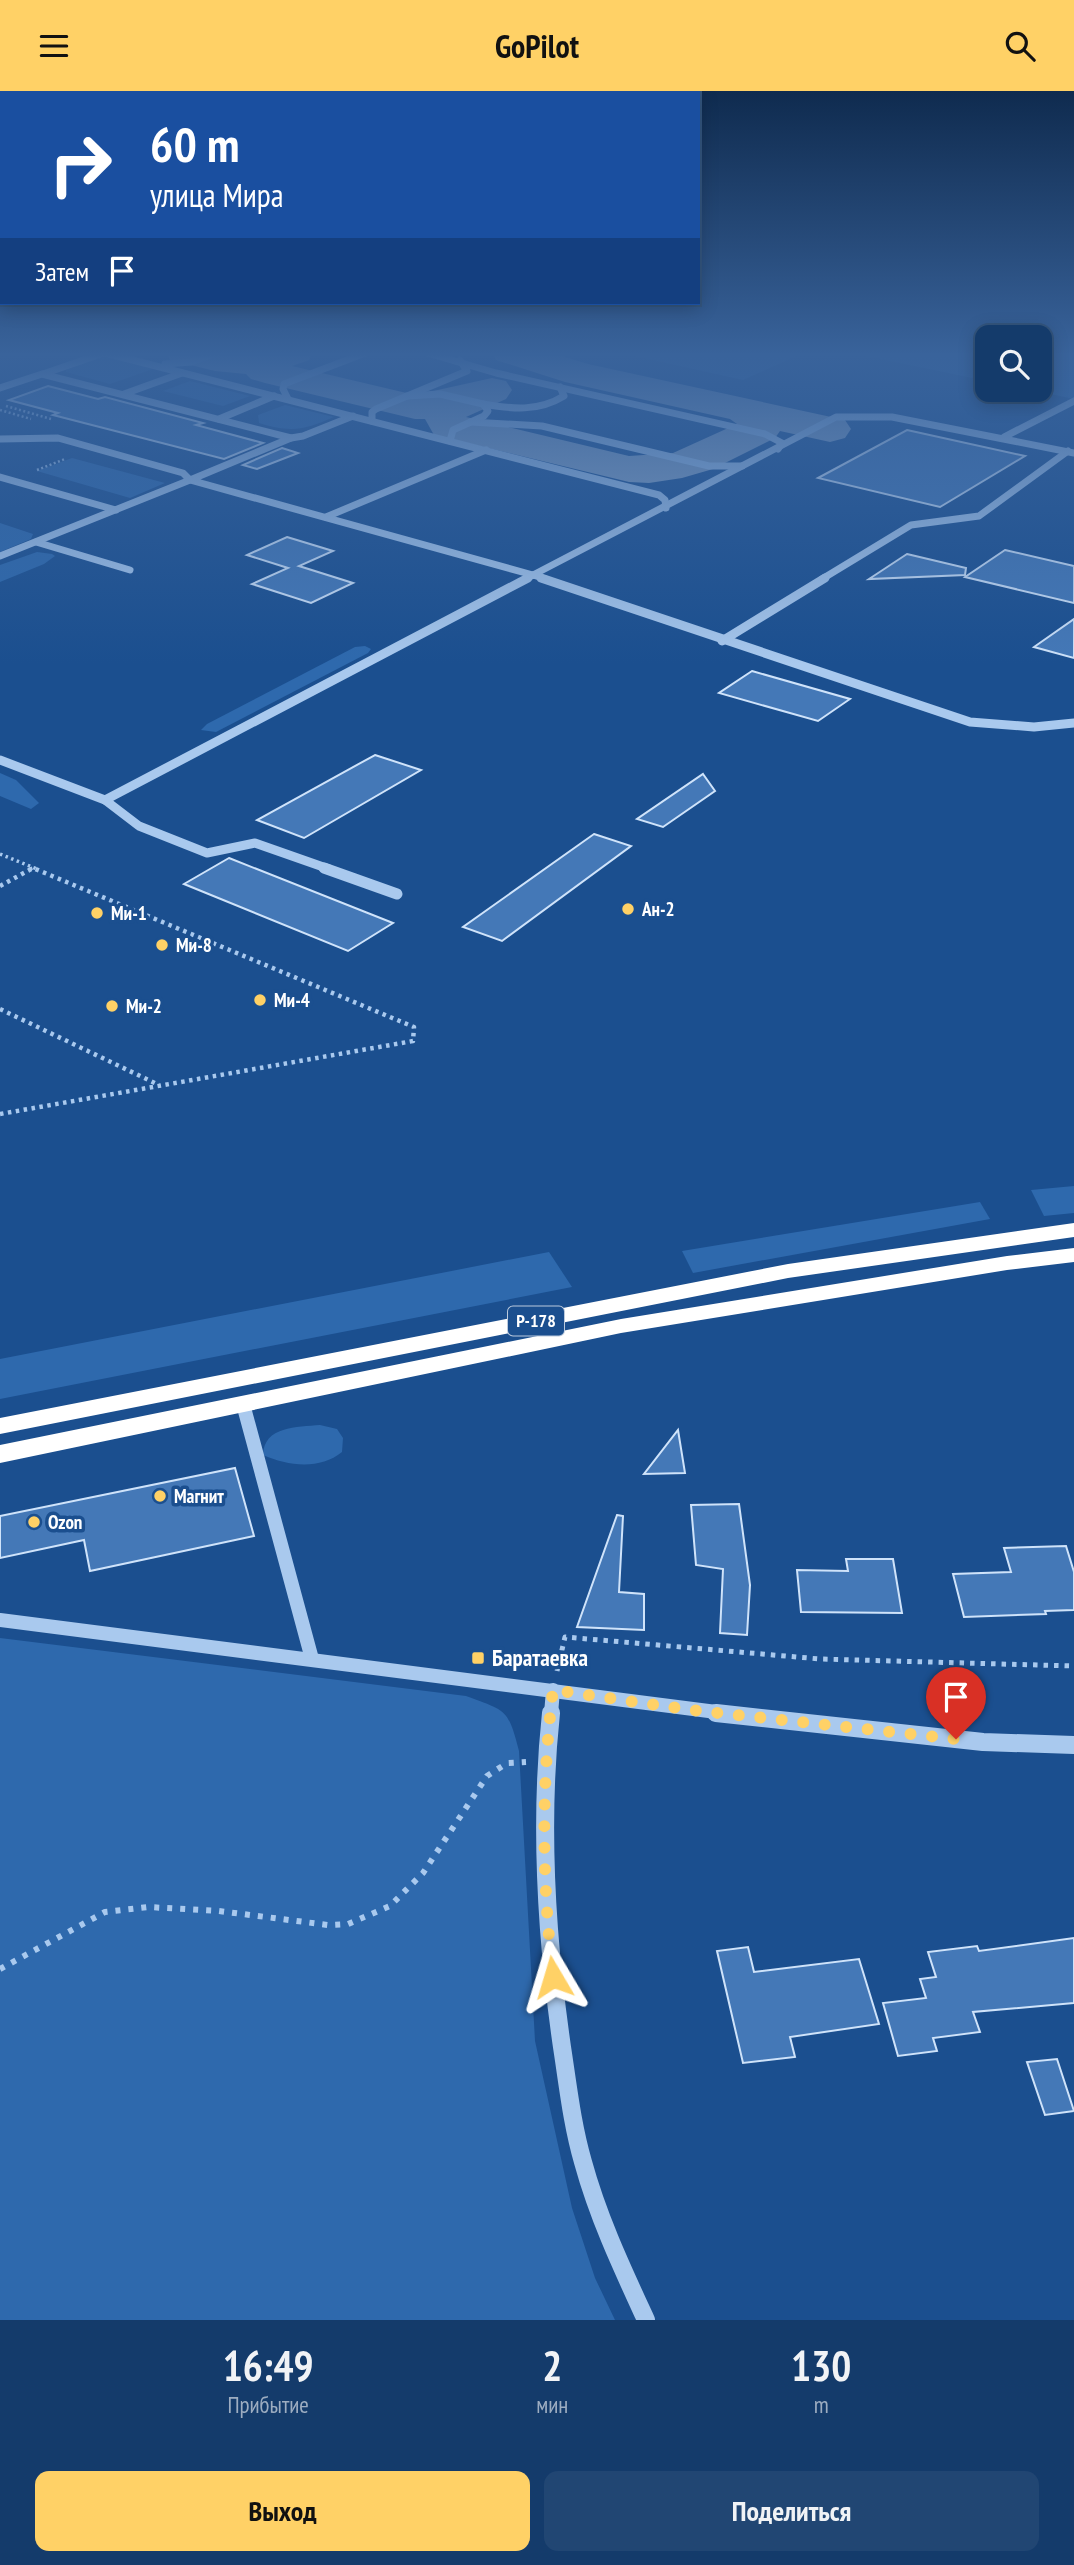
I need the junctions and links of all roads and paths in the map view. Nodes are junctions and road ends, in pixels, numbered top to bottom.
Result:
1 (122, 456) edge
2 (247, 456) edge
3 (472, 456) edge
4 (509, 456) edge
5 (667, 456) edge
6 (765, 456) edge
7 (1065, 456) edge
8 (746, 466) junction
9 (0, 477) edge
10 (190, 480) junction
11 (666, 508) junction
12 (116, 510) junction
13 (326, 517) junction
14 (36, 542) junction
15 (0, 557) edge
16 (130, 570) dead end
17 (533, 575) junction
18 (722, 641) junction
19 (1074, 723) edge
20 (0, 760) edge
21 (105, 800) junction
22 (0, 854) edge
23 (34, 867) junction
24 (0, 886) edge
25 (397, 894) dead end
26 (0, 1009) edge
27 (160, 1086) junction
28 (0, 1115) edge
29 (1074, 1230) edge
30 (1074, 1255) edge
31 (243, 1404) junction
32 (0, 1426) edge
33 (0, 1454) edge
34 (0, 1620) edge
35 (312, 1659) junction
36 (1074, 1666) edge
37 (553, 1690) junction
38 (1074, 1745) edge
39 (545, 1760) junction
40 (0, 1969) edge
41 (646, 2320) edge

1 - 10 street
2 - 10 street
3 - 13 street
4 - 11 street
5 - 8 street
6 - 8 street
7 - 18 street
8 - 11 street
9 - 12 street
10 - 12 street
10 - 13 street
11 - 17 street
12 - 14 street
13 - 17 street
14 - 15 street
14 - 16 lane
17 - 18 street
17 - 21 street
18 - 19 street
20 - 21 street
21 - 25 street
22 - 23 path
23 - 24 path
23 - 27 path
26 - 27 path
27 - 28 path
29 - 32 highway, Р-178
30 - 31 highway, Р-178
31 - 33 highway, Р-178
31 - 35 street
34 - 35 street
35 - 37 street
36 - 37 path
37 - 38 street
37 - 39 street
39 - 40 path
39 - 41 street

